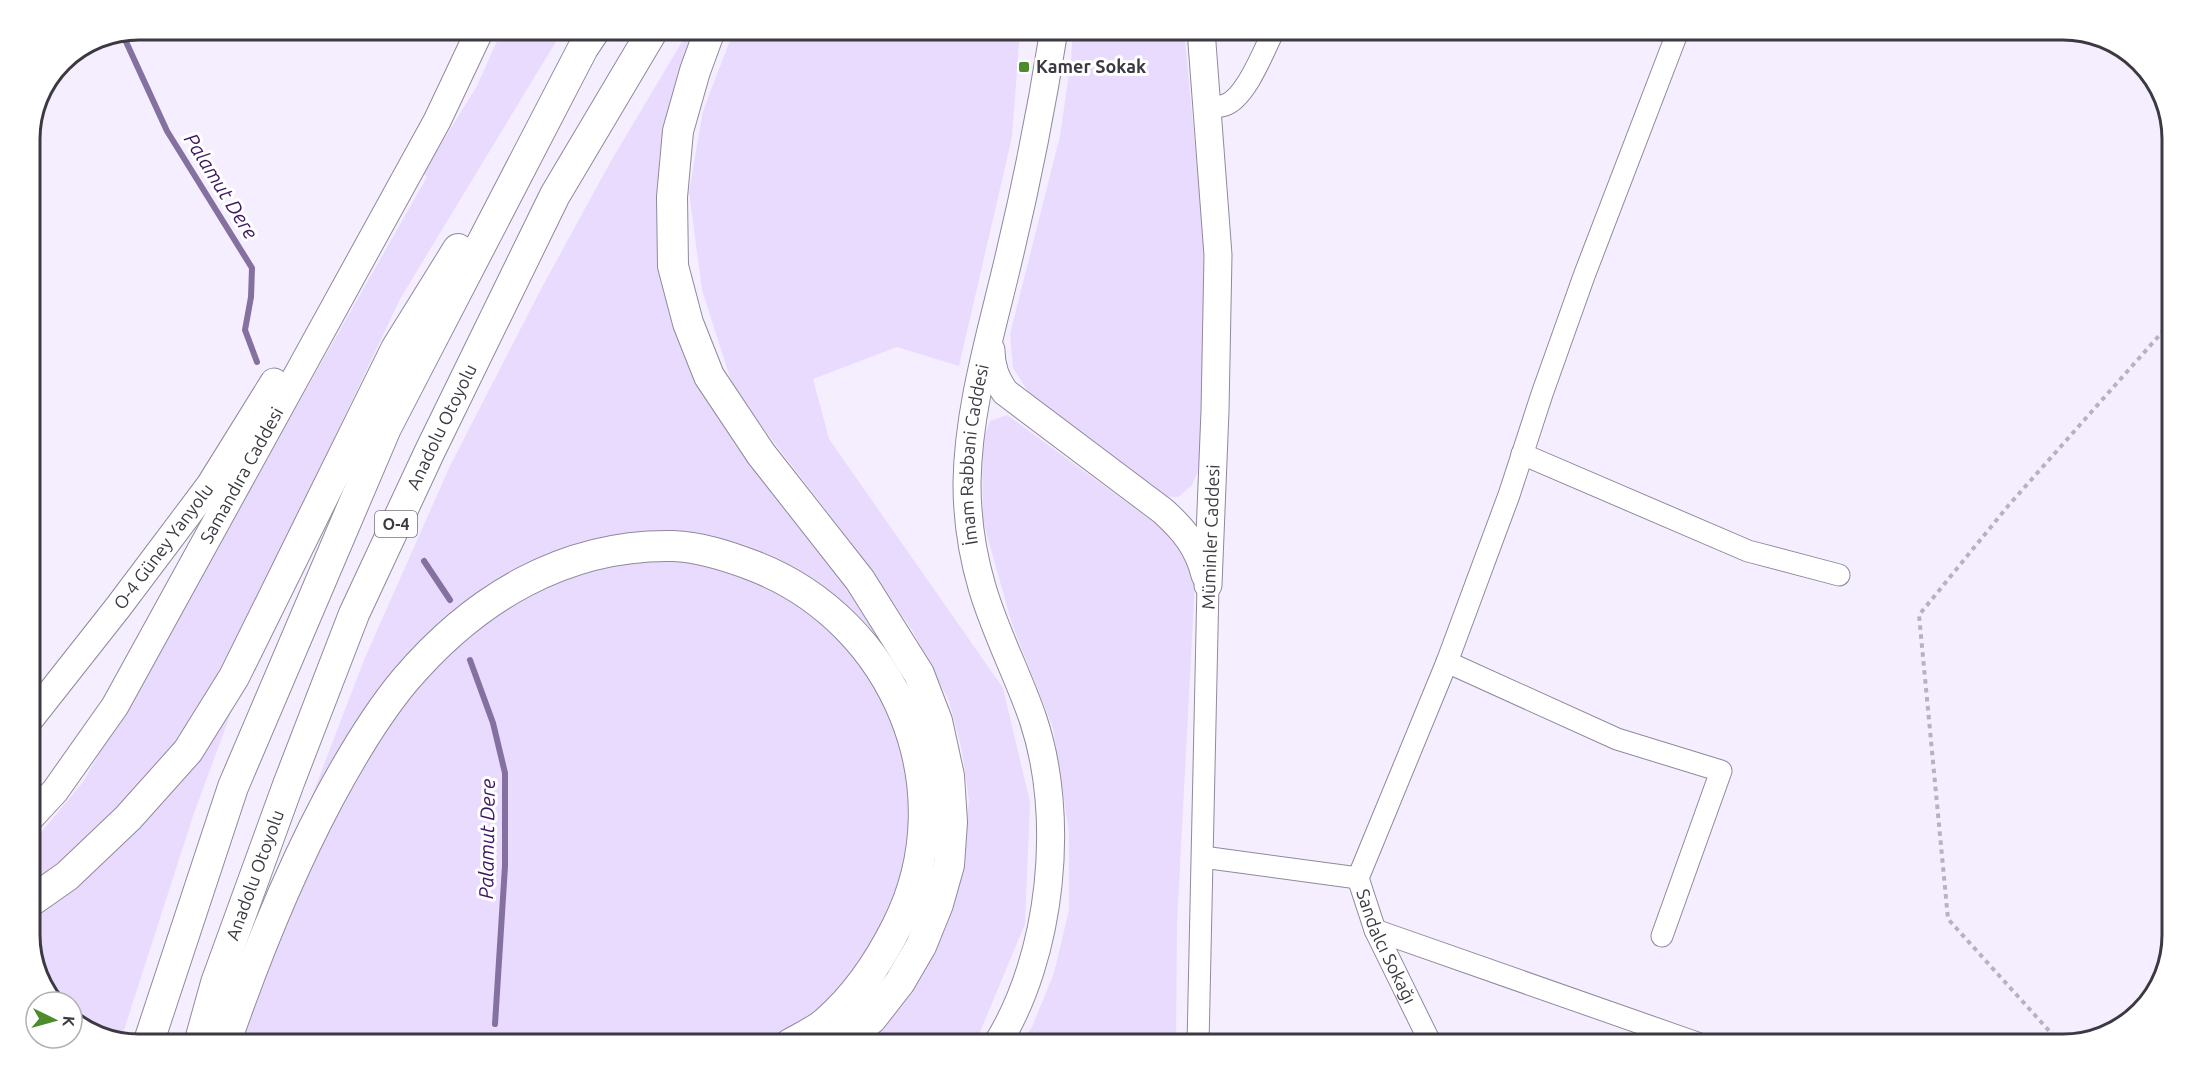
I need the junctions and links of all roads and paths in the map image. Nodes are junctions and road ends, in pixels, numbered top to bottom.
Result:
1 (475, 40) edge
2 (588, 40) edge
3 (588, 40) edge
4 (647, 40) edge
5 (706, 40) edge
6 (1052, 40) edge
7 (1202, 40) edge
8 (1269, 40) edge
9 (1675, 40) edge
10 (1206, 108) junction
11 (436, 121) junction
12 (992, 328) junction
13 (2161, 333) edge
14 (1022, 404) junction
15 (971, 444) junction
16 (1522, 454) junction
17 (1214, 474) junction
18 (1163, 511) junction
19 (1839, 575) dead end
20 (1208, 585) junction
21 (1447, 662) junction
22 (41, 705) edge
23 (41, 806) edge
24 (1203, 856) junction
25 (1358, 878) junction
26 (41, 894) edge
27 (1375, 930) junction
28 (1662, 936) dead end
29 (151, 1034) edge
30 (202, 1034) edge
31 (228, 1034) edge
32 (807, 1034) edge
33 (852, 1034) edge
34 (1002, 1034) edge
35 (1198, 1034) edge
36 (1426, 1034) edge
37 (1671, 1034) edge
38 (2052, 1034) edge

1 - 11 main road
2 - 26 highway
3 - 29 highway, O-4
4 - 30 highway, Anadolu Otoyolu / O-4
5 - 33 highway
6 - 12 main road, İmam Rabbani Caddesi
7 - 10 main road, Müminler Caddesi
8 - 10 street
9 - 16 street
10 - 17 main road, Müminler Caddesi
11 - 22 main road, O-4 Güney Yanyolu
11 - 23 main road, Samandıra Caddesi
12 - 14 main road
12 - 15 main road, İmam Rabbani Caddesi
13 - 38 path
14 - 15 main road
14 - 18 main road
15 - 34 main road, İmam Rabbani Caddesi
16 - 19 street
16 - 21 street
17 - 18 main road
17 - 20 main road, Müminler Caddesi
18 - 20 main road
20 - 24 street, Müminler Caddesi
21 - 25 street
21 - 28 street
24 - 25 street
24 - 35 street, Müminler Caddesi
25 - 27 street, Sandalcı Sokağı
27 - 36 street, Sandalcı Sokağı
27 - 37 street
31 - 32 highway

